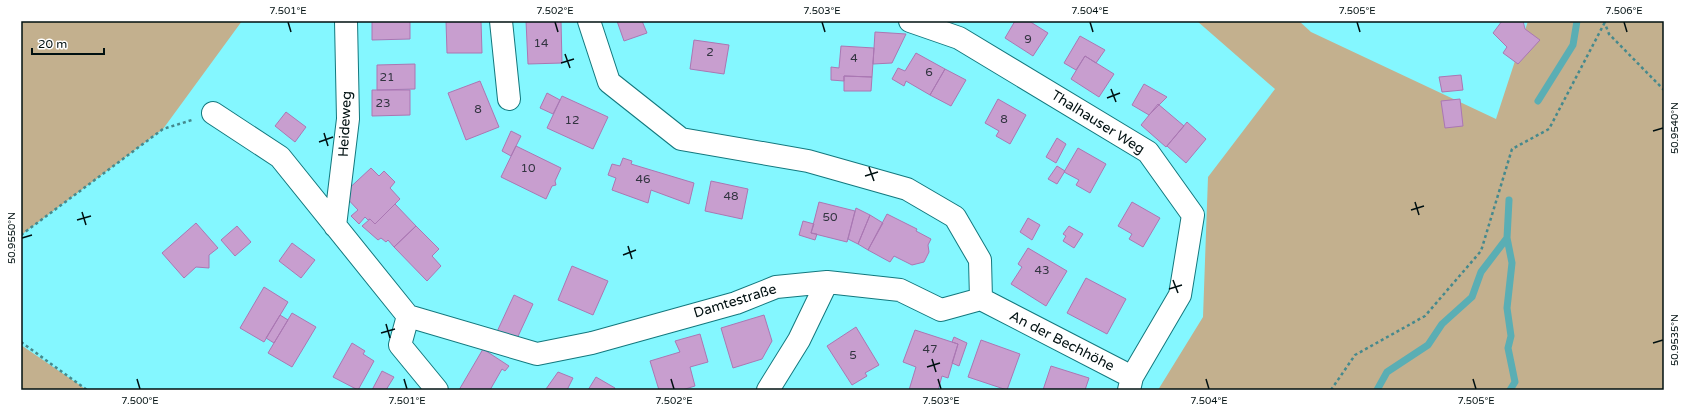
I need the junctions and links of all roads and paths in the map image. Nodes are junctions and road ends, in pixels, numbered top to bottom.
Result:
1 (346, 21) edge
2 (501, 21) edge
3 (589, 21) edge
4 (910, 21) edge
5 (1604, 22) edge
6 (1664, 90) edge
7 (509, 99) dead end
8 (213, 113) joint
9 (335, 226) junction
10 (21, 235) edge
11 (827, 282) junction
12 (981, 299) junction
13 (408, 316) junction
14 (21, 342) edge
15 (1130, 384) edge
16 (87, 390) edge
17 (437, 390) edge
18 (768, 390) edge
19 (1331, 390) edge

1 - 9 street, Heideweg
2 - 7 street
3 - 12 street
4 - 15 street, Thalhauser Weg
5 - 6 path
5 - 19 path
8 - 9 street
8 - 10 path
9 - 13 street
11 - 12 street, Damtestraße
11 - 13 street, Damtestraße
11 - 18 street
12 - 15 street, An der Bechhöhe
13 - 17 street
14 - 16 path

